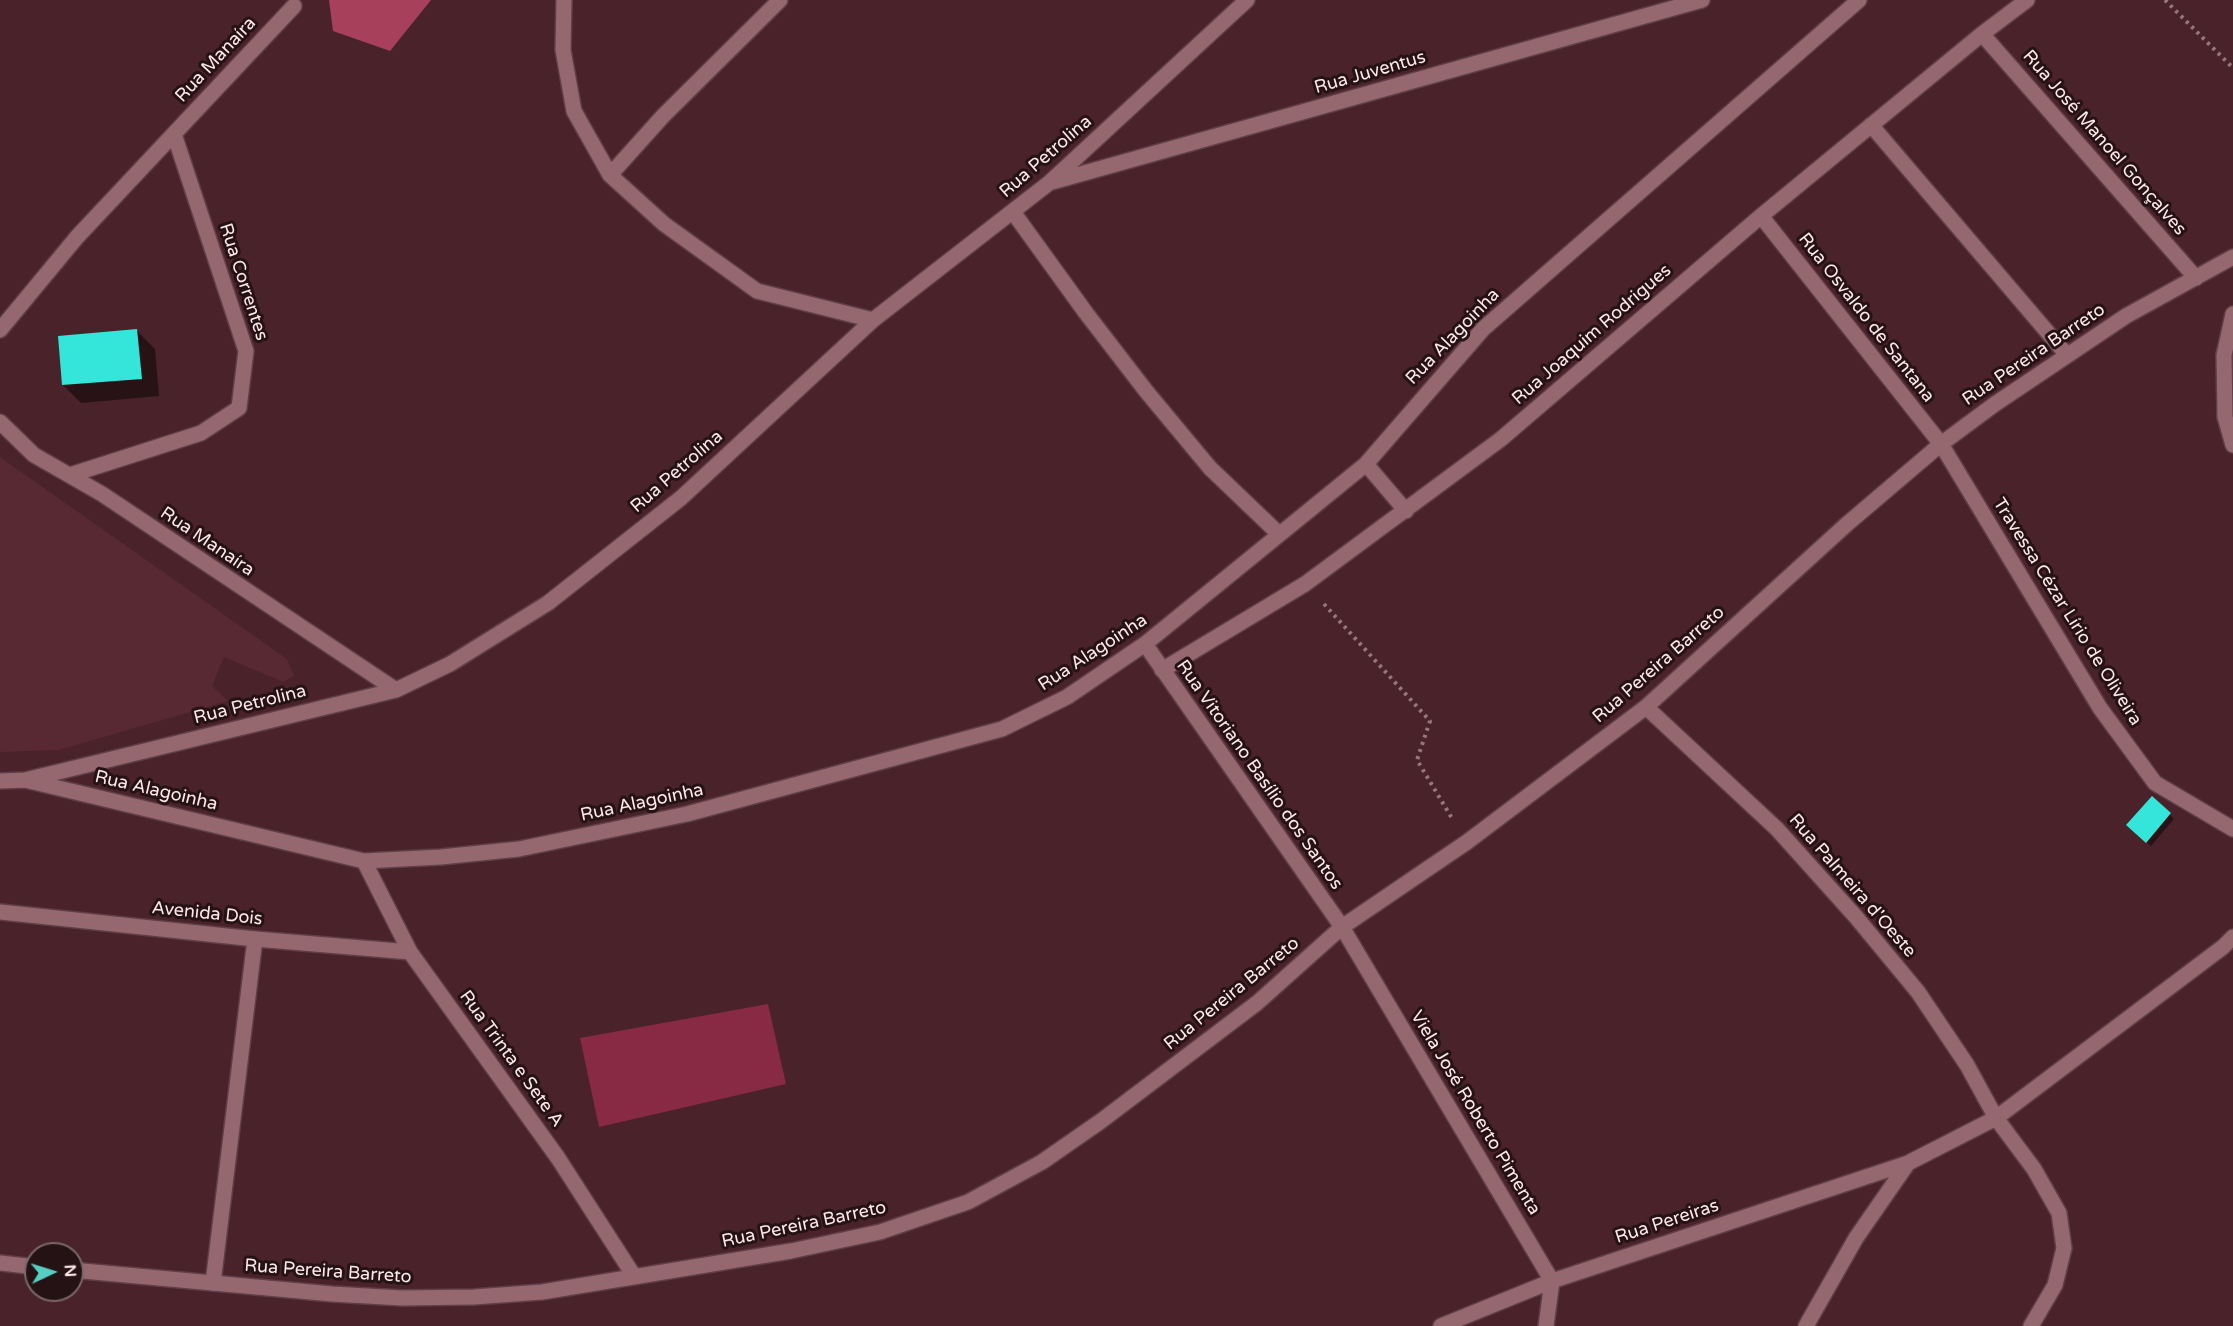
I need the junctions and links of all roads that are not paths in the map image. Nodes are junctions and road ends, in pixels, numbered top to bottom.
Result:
1 (564, 0) edge
2 (780, 0) edge
3 (1247, 0) edge
4 (1702, 0) edge
5 (1859, 0) edge
6 (2027, 0) edge
7 (294, 6) dead end
8 (1982, 34) junction
9 (1871, 125) junction
10 (174, 134) junction
11 (610, 175) junction
12 (1049, 183) junction
13 (1013, 212) junction
14 (1761, 216) junction
15 (2233, 257) edge
16 (2196, 278) junction
17 (2233, 315) edge
18 (873, 320) junction
19 (0, 330) edge
20 (2067, 355) junction
21 (0, 422) edge
22 (1941, 444) junction
23 (2233, 445) edge
24 (1366, 464) junction
25 (70, 475) junction
26 (1406, 511) junction
27 (1280, 534) junction
28 (1145, 644) junction
29 (1161, 670) junction
30 (396, 690) junction
31 (1646, 707) junction
32 (25, 780) junction
33 (0, 781) edge
34 (2233, 829) edge
35 (364, 861) junction
36 (0, 912) edge
37 (1342, 927) junction
38 (2233, 937) edge
39 (255, 939) junction
40 (410, 952) junction
41 (1996, 1118) junction
42 (1908, 1163) junction
43 (0, 1263) edge
44 (24, 1266) edge
45 (84, 1271) edge
46 (634, 1276) junction
47 (1552, 1281) junction
48 (213, 1283) junction
49 (1441, 1326) edge
50 (1546, 1326) edge
51 (1806, 1326) edge
52 (2031, 1326) edge

1 - 11 street
2 - 11 street
3 - 12 street, Rua Petrolina
4 - 12 street, Rua Juventus
5 - 24 street, Rua Alagoinha
6 - 8 street, Rua Joaquim Rodrigues
7 - 10 street, Rua Manaíra
8 - 9 street, Rua Joaquim Rodrigues
8 - 16 street, Rua José Manoel Gonçalves
9 - 14 street, Rua Joaquim Rodrigues
9 - 20 street
10 - 19 street, Rua Manaíra
10 - 25 street, Rua Correntes
11 - 18 street
12 - 13 street, Rua Petrolina
13 - 18 street, Rua Petrolina
13 - 27 street
14 - 22 street, Rua Osvaldo de Santana
14 - 26 street, Rua Joaquim Rodrigues
15 - 16 street, Rua Pereira Barreto
16 - 20 street, Rua Pereira Barreto
17 - 23 street
18 - 30 street, Rua Petrolina
20 - 22 street, Rua Pereira Barreto
21 - 25 street, Rua Manaíra
22 - 31 street, Rua Pereira Barreto
22 - 34 street, Travessa Cézar Lírio de Oliveira
24 - 26 street
24 - 27 street, Rua Alagoinha
25 - 30 street, Rua Manaíra
26 - 29 street, Rua Joaquim Rodrigues
27 - 28 street, Rua Alagoinha
28 - 29 street, Rua Vitoriano Basílio dos Santos
28 - 35 street, Rua Alagoinha
29 - 37 street, Rua Vitoriano Basílio dos Santos
30 - 32 street, Rua Petrolina
31 - 37 street, Rua Pereira Barreto
31 - 41 street, Rua Palmeira d'Oeste
32 - 33 street
32 - 35 street, Rua Alagoinha
35 - 40 street, Rua Trinta e Sete A
36 - 39 street, Avenida Dois
37 - 46 street, Rua Pereira Barreto
37 - 47 street, Viela José Roberto Pimenta
38 - 41 street, Rua Pereiras
39 - 40 street, Avenida Dois
39 - 48 street
40 - 46 street, Rua Trinta e Sete A
41 - 42 street, Rua Pereiras
41 - 52 street, Rua Palmeira d'Oeste
42 - 47 street, Rua Pereiras
42 - 51 street
43 - 44 street
45 - 48 street, Rua Pereira Barreto
46 - 48 street, Rua Pereira Barreto
47 - 49 street, Rua Pereiras
47 - 50 street

